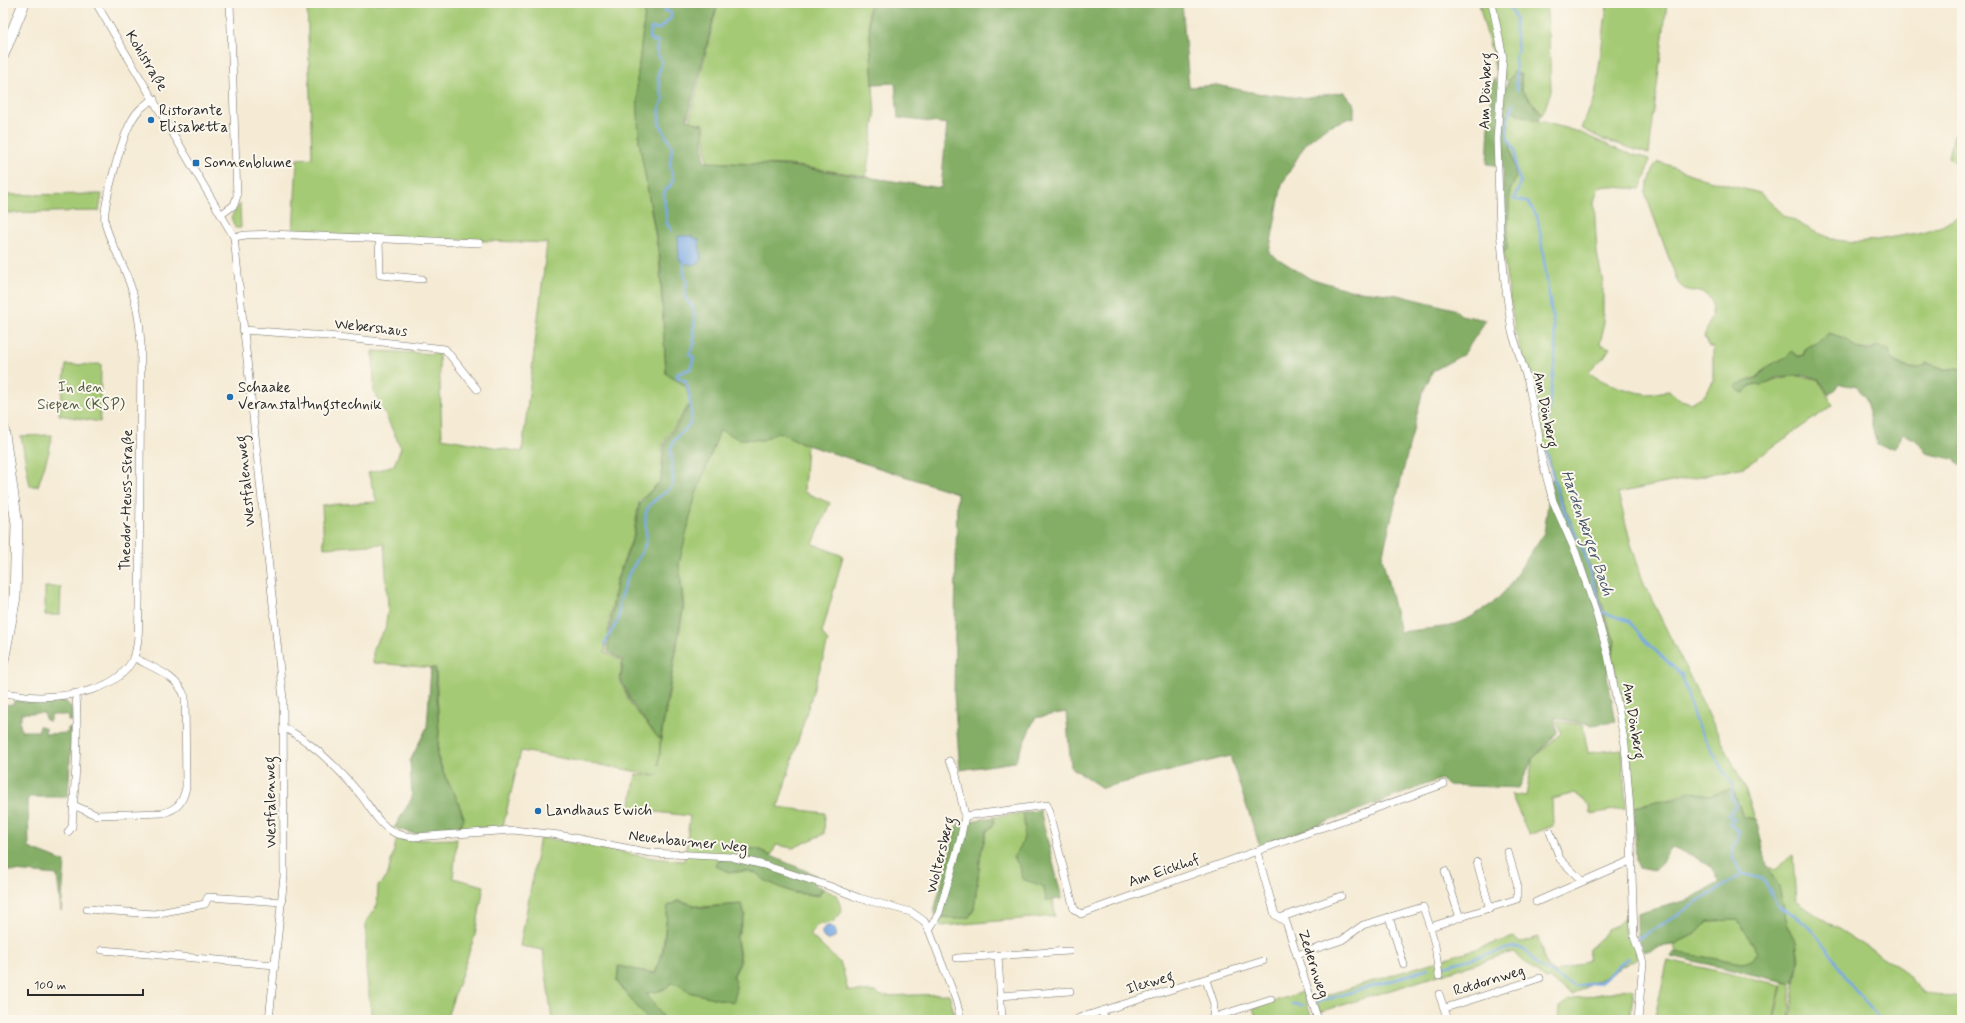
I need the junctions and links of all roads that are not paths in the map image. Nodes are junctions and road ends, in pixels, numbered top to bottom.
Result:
1 (24, 3) edge
2 (96, 3) edge
3 (230, 3) edge
4 (1492, 3) edge
5 (3, 55) edge
6 (154, 99) junction
7 (222, 214) junction
8 (234, 237) junction
9 (379, 240) junction
10 (479, 243) dead end
11 (422, 279) dead end
12 (243, 330) junction
13 (477, 389) dead end
14 (3, 428) edge
15 (7, 475) edge
16 (6, 628) edge
17 (133, 658) junction
18 (3, 661) edge
19 (3, 693) edge
20 (76, 693) junction
21 (283, 727) junction
22 (949, 761) dead end
23 (1444, 784) dead end
24 (73, 805) junction
25 (965, 816) junction
26 (68, 832) dead end
27 (1550, 832) dead end
28 (1257, 852) junction
29 (1508, 852) dead end
30 (1632, 860) junction
31 (1477, 862) dead end
32 (1445, 871) dead end
33 (1582, 881) junction
34 (1341, 896) dead end
35 (282, 902) junction
36 (1536, 902) dead end
37 (87, 909) dead end
38 (1490, 909) junction
39 (1389, 917) junction
40 (1280, 918) junction
41 (1460, 918) junction
42 (1430, 927) junction
43 (929, 930) junction
44 (102, 950) dead end
45 (1069, 951) dead end
46 (1297, 955) junction
47 (998, 956) junction
48 (957, 958) dead end
49 (1263, 961) dead end
50 (275, 965) junction
51 (1404, 965) dead end
52 (1438, 976) dead end
53 (1540, 978) dead end
54 (1206, 980) junction
55 (1070, 991) dead end
56 (1439, 994) dead end
57 (1000, 996) junction
58 (1271, 999) dead end
59 (1445, 1008) junction
60 (1102, 1011) junction
61 (1079, 1018) dead end
62 (1213, 1019) edge
63 (269, 1020) edge
64 (961, 1020) edge
65 (1002, 1020) edge
66 (1105, 1020) edge
67 (1318, 1020) edge
68 (1448, 1020) edge
69 (1638, 1020) edge

1 - 5 street
2 - 6 street, Kohlstraße
3 - 7 street
4 - 30 street, Am Dönberg
6 - 7 street, Kohlstraße
6 - 17 street, Theodor-Heuss-Straße
7 - 8 street, Westfalenweg
8 - 9 street
8 - 12 street, Westfalenweg
9 - 10 street
9 - 11 street
12 - 13 street, Webershaus
12 - 21 street, Westfalenweg
14 - 15 street
15 - 16 street
16 - 18 street
17 - 20 street, Theodor-Heuss-Straße
17 - 24 street
19 - 20 street, Theodor-Heuss-Straße
20 - 24 street
21 - 35 street, Westfalenweg
21 - 43 street, Neuenbaumer Weg
22 - 25 street, Woltersberg
23 - 28 street, Am Eickhof
24 - 26 street
25 - 28 street, Am Eickhof
25 - 43 street, Woltersberg
27 - 33 street
28 - 40 street, Zedernweg
29 - 38 street
30 - 33 street
30 - 69 street, Am Dönberg
31 - 38 street
32 - 41 street
33 - 36 street
34 - 40 street, Zedernweg
35 - 37 street
35 - 50 street, Westfalenweg
38 - 41 street
39 - 42 street
39 - 46 street
39 - 51 street
40 - 46 street, Zedernweg
41 - 42 street
42 - 52 street
43 - 64 street, Neuenbaumer Weg
44 - 50 street
45 - 47 street
46 - 67 street, Zedernweg
47 - 48 street
47 - 57 street
49 - 54 street, Ilexweg
50 - 63 street, Westfalenweg
53 - 59 street, Rotdornweg
54 - 60 street, Ilexweg
54 - 62 street
55 - 57 street
56 - 59 street, Rotdornweg
57 - 65 street
58 - 62 street
59 - 68 street, Rotdornweg
60 - 61 street, Ilexweg
60 - 66 street

